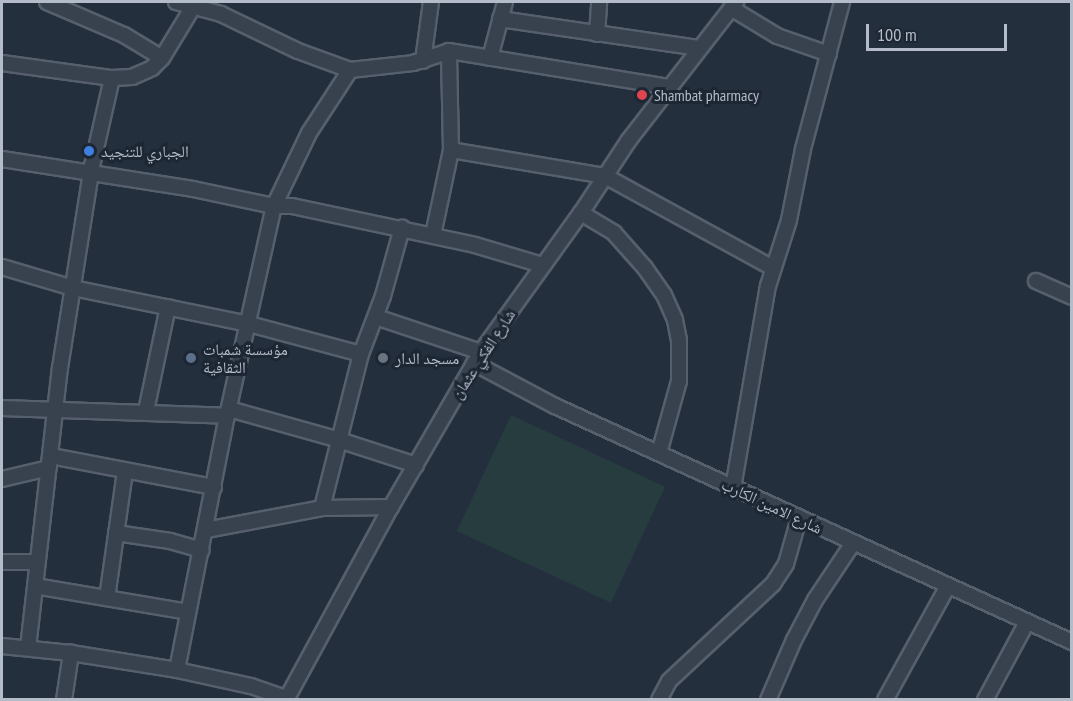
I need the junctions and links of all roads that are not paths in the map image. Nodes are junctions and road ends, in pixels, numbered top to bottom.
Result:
1 (47, 2) edge
2 (176, 2) edge
3 (430, 2) edge
4 (505, 2) edge
5 (599, 2) edge
6 (842, 2) edge
7 (734, 5) edge
8 (193, 7) junction
9 (223, 8) edge
10 (500, 19) junction
11 (597, 34) junction
12 (698, 48) junction
13 (449, 51) junction
14 (829, 54) junction
15 (490, 57) junction
16 (162, 58) junction
17 (423, 60) junction
18 (2, 63) edge
19 (350, 70) junction
20 (112, 78) junction
21 (669, 87) junction
22 (451, 150) junction
23 (2, 159) edge
24 (91, 174) junction
25 (605, 176) junction
26 (274, 206) junction
27 (581, 213) junction
28 (402, 228) junction
29 (433, 235) junction
30 (542, 265) junction
31 (2, 267) edge
32 (773, 268) junction
33 (1036, 281) dead end
34 (73, 288) junction
35 (1071, 297) edge
36 (168, 307) junction
37 (376, 317) junction
38 (249, 324) junction
39 (361, 354) junction
40 (478, 358) junction
41 (2, 408) edge
42 (57, 408) junction
43 (146, 411) junction
44 (228, 412) junction
45 (339, 440) junction
46 (658, 453) junction
47 (50, 462) junction
48 (416, 465) junction
49 (124, 471) junction
50 (2, 479) edge
51 (214, 487) junction
52 (734, 488) junction
53 (391, 507) junction
54 (322, 508) junction
55 (800, 518) junction
56 (206, 530) junction
57 (116, 533) junction
58 (854, 543) junction
59 (202, 550) junction
60 (2, 562) edge
61 (37, 562) junction
62 (948, 585) junction
63 (35, 586) junction
64 (107, 598) junction
65 (188, 612) junction
66 (1027, 622) junction
67 (1071, 642) edge
68 (2, 646) edge
69 (28, 648) junction
70 (71, 653) junction
71 (177, 670) junction
72 (64, 699) edge
73 (286, 699) edge
74 (659, 699) edge
75 (768, 699) edge
76 (885, 699) edge
77 (985, 699) edge

1 - 16 street
2 - 8 street
3 - 17 street
4 - 10 street
5 - 11 street
6 - 14 street
7 - 12 street, شارع الفكي عثمان
7 - 14 street
8 - 9 street
8 - 16 street
9 - 19 street
10 - 11 street
10 - 15 street
11 - 12 street
12 - 21 street, شارع الفكي عثمان
13 - 15 street
13 - 17 street
13 - 22 street
14 - 32 street
15 - 21 street
16 - 20 street
17 - 19 street
18 - 20 street
19 - 26 street
20 - 24 street
21 - 25 street, شارع الفكي عثمان
22 - 25 street
22 - 29 street
23 - 24 street
24 - 26 street
24 - 34 street
25 - 27 street, شارع الفكي عثمان
25 - 32 street
26 - 28 street
26 - 38 street
27 - 30 street, شارع الفكي عثمان
27 - 46 street
28 - 29 street
28 - 37 street
29 - 30 street
30 - 40 street, شارع الفكي عثمان
31 - 34 street
32 - 52 street
33 - 35 street
34 - 36 street
34 - 42 street
36 - 38 street
36 - 43 street
37 - 39 street
37 - 40 street, شارع الامين الكارب
38 - 39 street
38 - 44 street
39 - 45 street
40 - 46 street, شارع الامين الكارب
40 - 48 street, شارع الفكي عثمان
41 - 42 street
42 - 43 street
42 - 47 street
43 - 44 street
44 - 45 street
44 - 51 street
45 - 48 street
45 - 54 street
46 - 52 street, شارع الامين الكارب
47 - 49 street
47 - 50 street
47 - 61 street
48 - 53 street, شارع الفكي عثمان
49 - 51 street
49 - 57 street
51 - 56 street
52 - 55 street, شارع الامين الكارب
53 - 54 street
53 - 73 street, شارع الفكي عثمان
54 - 56 street
55 - 58 street, شارع الامين الكارب
55 - 74 street
56 - 59 street
57 - 59 street
57 - 64 street
58 - 62 street, شارع الامين الكارب
58 - 75 street
59 - 65 street
60 - 61 street
61 - 63 street
62 - 66 street, شارع الامين الكارب
62 - 76 street
63 - 64 street
63 - 69 street
64 - 65 street
65 - 71 street
66 - 67 street, شارع الامين الكارب
66 - 77 street
68 - 69 street
69 - 70 street
70 - 71 street
70 - 72 street
71 - 73 street

